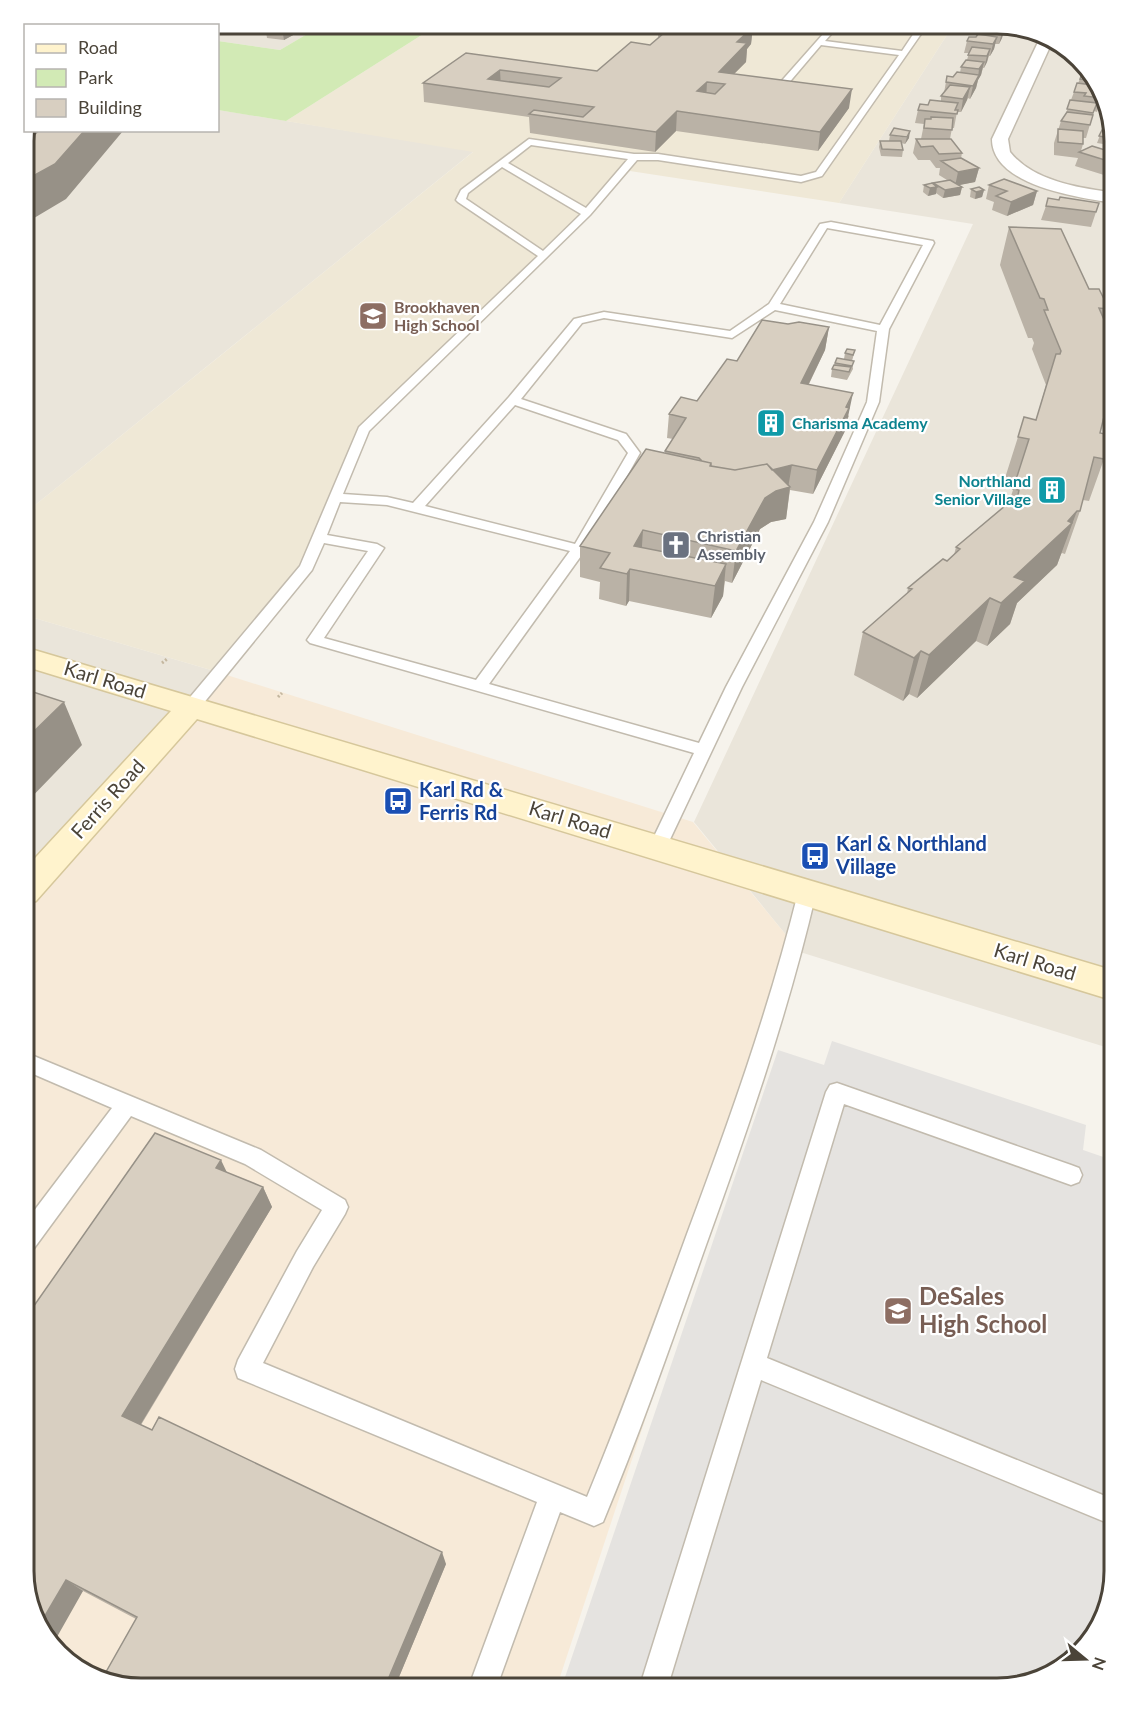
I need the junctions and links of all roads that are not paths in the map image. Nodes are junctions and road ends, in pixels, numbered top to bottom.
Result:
1 (827, 35) edge
2 (916, 35) edge
3 (820, 43) junction
4 (1044, 45) edge
5 (903, 53) junction
6 (811, 91) edge
7 (634, 157) junction
8 (502, 163) junction
9 (625, 166) junction
10 (645, 168) dead end
11 (728, 168) junction
12 (675, 170) dead end
13 (1104, 196) edge
14 (587, 213) junction
15 (544, 256) junction
16 (773, 306) junction
17 (883, 329) junction
18 (513, 400) junction
19 (335, 498) junction
20 (416, 508) junction
21 (319, 538) junction
22 (579, 549) junction
23 (35, 659) edge
24 (479, 687) junction
25 (192, 706) junction
26 (703, 750) junction
27 (658, 847) junction
28 (34, 880) edge
29 (807, 893) junction
30 (1104, 983) edge
31 (34, 1071) edge
32 (127, 1104) junction
33 (1071, 1174) dead end
34 (34, 1229) edge
35 (754, 1365) junction
36 (553, 1495) junction
37 (1104, 1508) edge
38 (486, 1678) edge
39 (656, 1678) edge

1 - 3 lane
2 - 5 lane
3 - 5 lane
3 - 6 lane
4 - 13 street
5 - 11 lane
7 - 8 lane
7 - 9 lane
7 - 11 lane
8 - 14 lane
8 - 15 lane
9 - 10 lane
9 - 14 lane
11 - 12 lane
14 - 15 lane
15 - 19 lane
16 - 17 lane
16 - 17 lane
16 - 18 lane
17 - 26 lane
18 - 20 lane
18 - 22 lane
19 - 20 lane
19 - 21 lane
20 - 22 lane
21 - 24 lane
21 - 25 lane
22 - 24 lane
23 - 25 main road, Karl Road
24 - 26 lane
25 - 27 main road, Karl Road
25 - 28 main road, Ferris Road
26 - 27 lane
27 - 29 main road, Karl Road
29 - 30 main road, Karl Road
29 - 36 lane
31 - 32 lane
32 - 34 lane
32 - 36 lane
33 - 35 lane
35 - 37 lane
35 - 39 lane
36 - 38 lane

